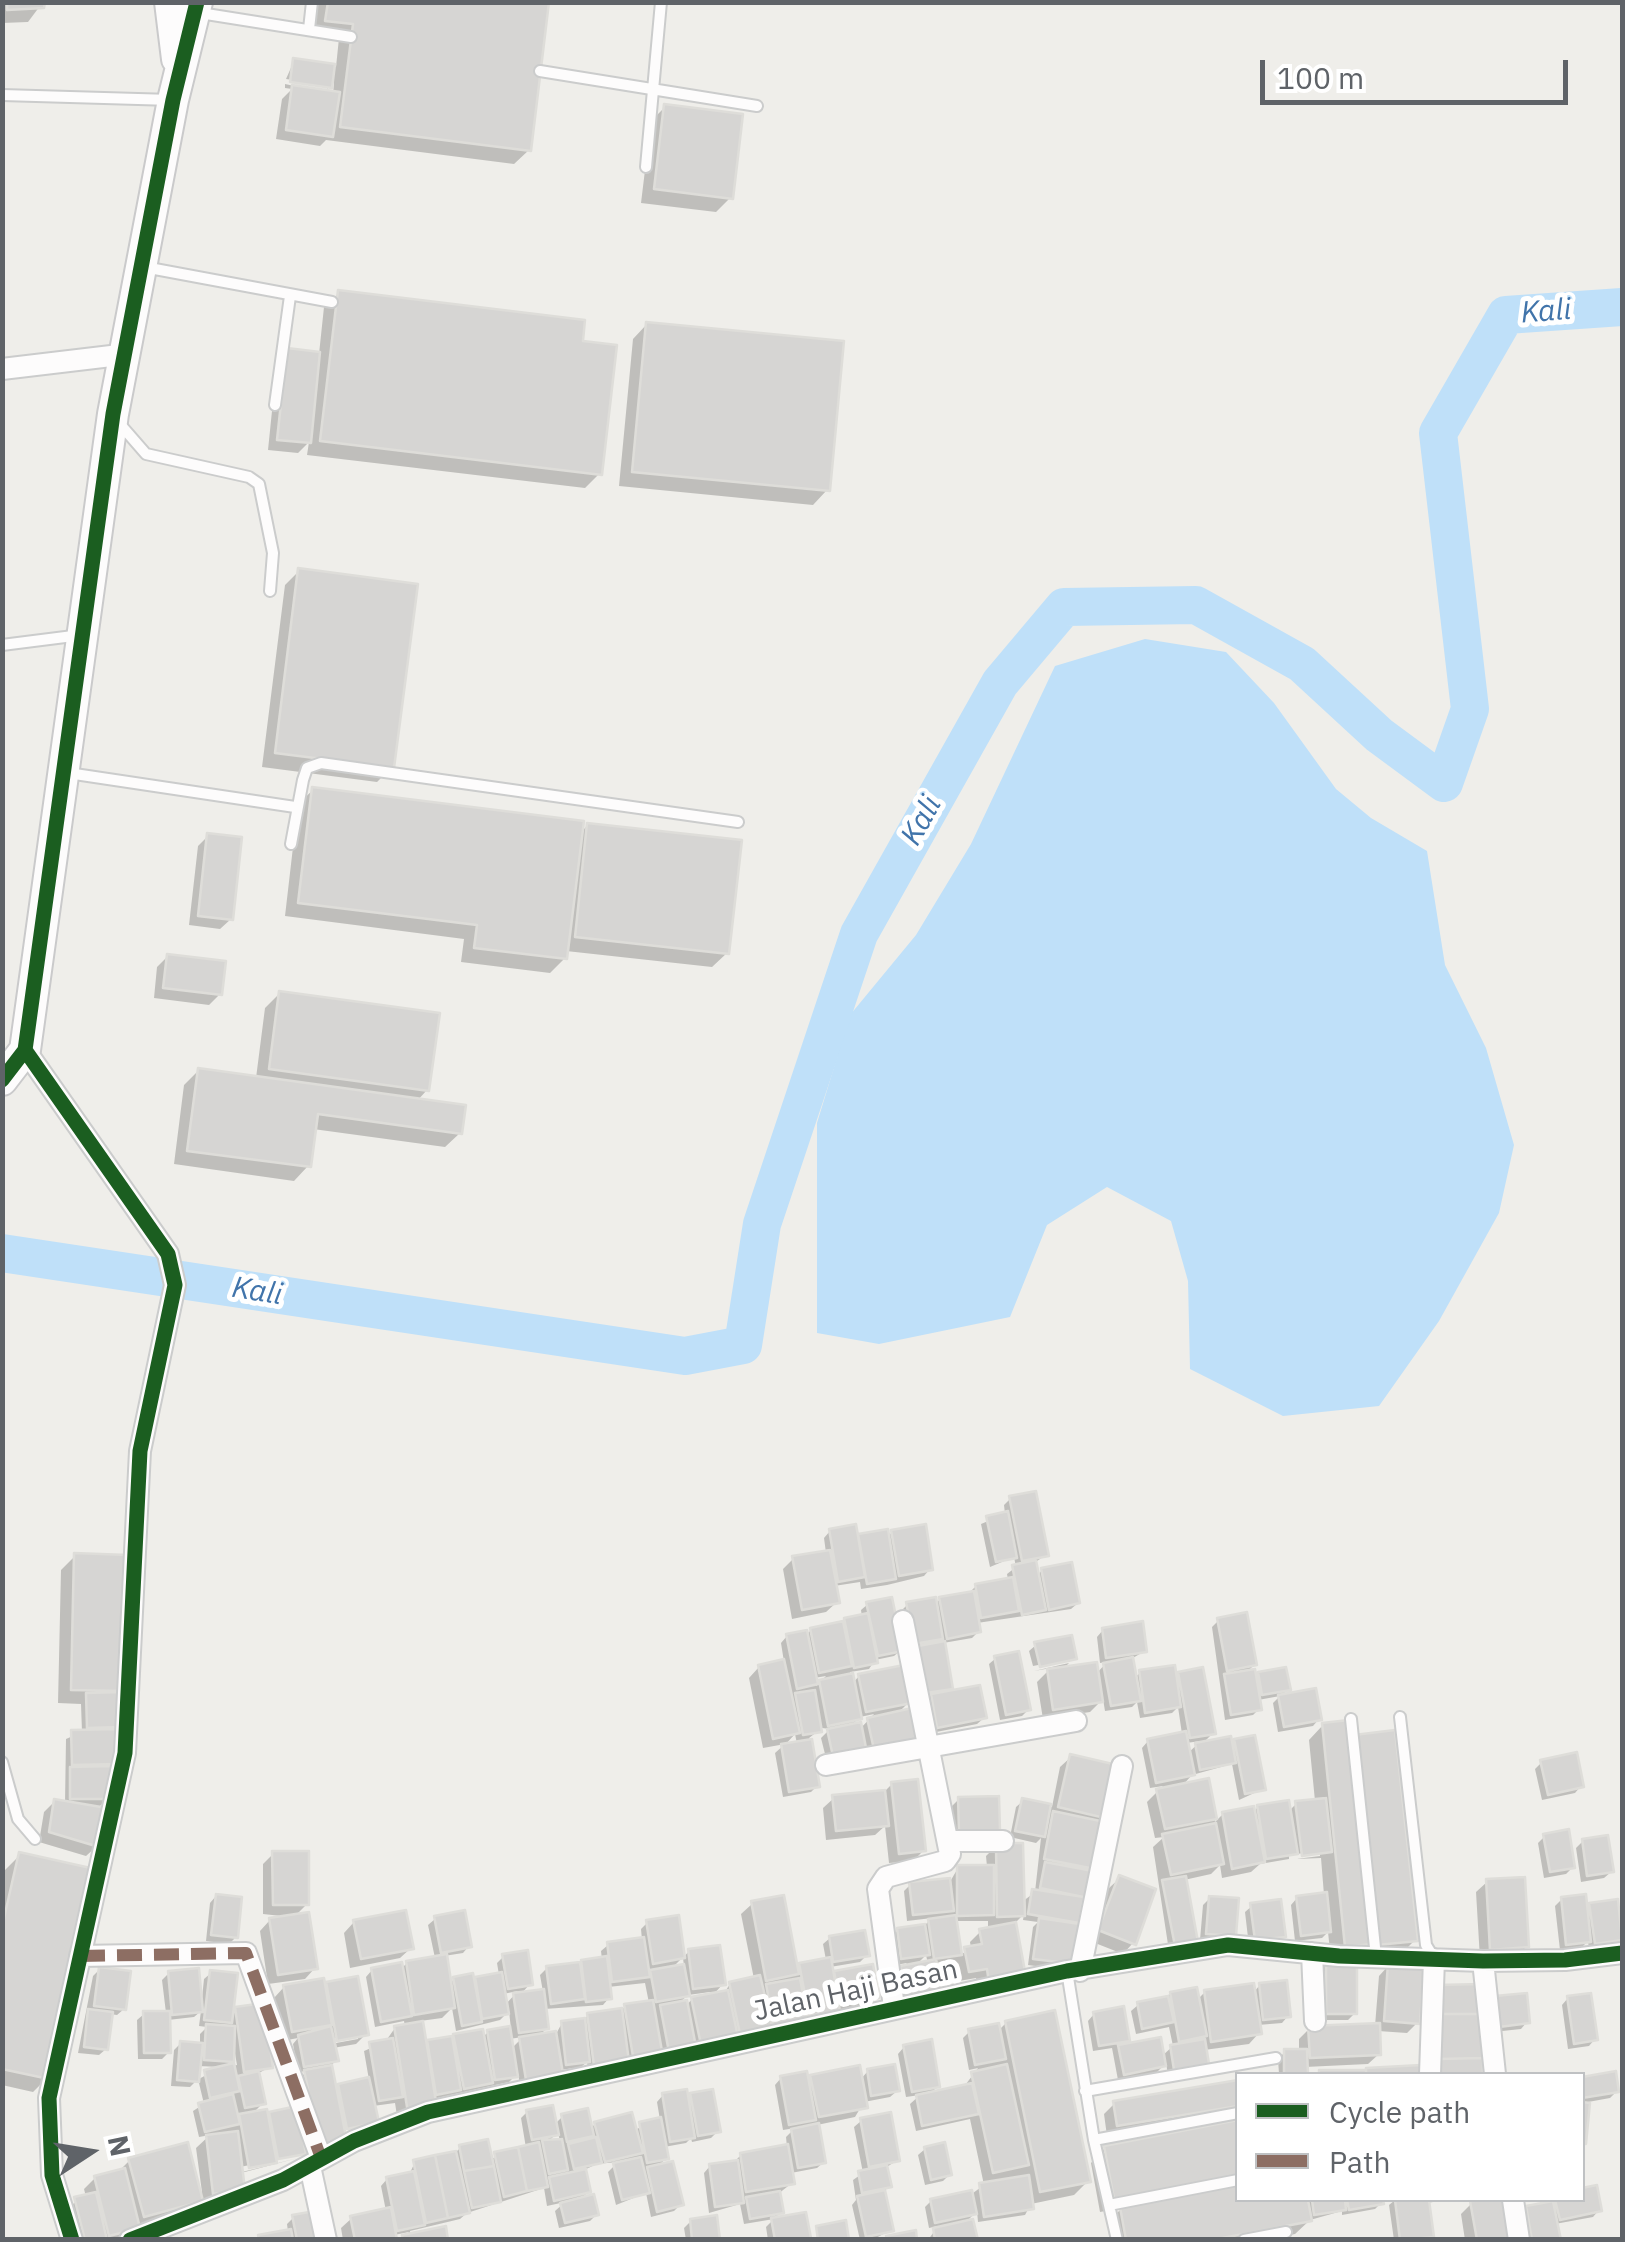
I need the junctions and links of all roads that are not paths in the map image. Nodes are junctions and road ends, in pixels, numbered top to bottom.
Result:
1 (312, 2) edge
2 (661, 2) edge
3 (183, 6) edge
4 (309, 29) junction
5 (351, 36) dead end
6 (540, 71) dead end
7 (176, 86) junction
8 (650, 87) junction
9 (2, 95) edge
10 (757, 106) dead end
11 (646, 168) dead end
12 (143, 267) junction
13 (290, 296) junction
14 (332, 302) dead end
15 (128, 354) junction
16 (2, 368) edge
17 (275, 405) dead end
18 (113, 414) junction
19 (270, 591) dead end
20 (82, 635) junction
21 (2, 646) edge
22 (67, 772) junction
23 (295, 806) junction
24 (738, 822) dead end
25 (290, 844) dead end
26 (25, 1050) junction
27 (2, 1080) edge
28 (904, 1620) dead end
29 (1400, 1717) dead end
30 (1351, 1719) dead end
31 (1076, 1721) dead end
32 (927, 1747) junction
33 (2, 1762) edge
34 (826, 1765) dead end
35 (1122, 1766) dead end
36 (35, 1839) dead end
37 (948, 1841) junction
38 (1003, 1841) dead end
39 (1312, 1953) junction
40 (1622, 1953) edge
41 (80, 1956) junction
42 (1376, 1957) junction
43 (1434, 1959) junction
44 (1483, 1961) junction
45 (1074, 1971) junction
46 (894, 2008) junction
47 (1314, 2021) dead end
48 (1276, 2058) dead end
49 (1430, 2072) edge
50 (1495, 2072) edge
51 (1085, 2091) junction
52 (1235, 2115) edge
53 (1094, 2140) junction
54 (316, 2162) junction
55 (1235, 2181) edge
56 (1512, 2202) edge
57 (1109, 2205) junction
58 (1286, 2232) dead end
59 (160, 2234) edge
60 (72, 2240) edge
61 (130, 2240) edge
62 (326, 2240) edge
63 (1117, 2240) edge
64 (1244, 2240) edge
65 (1520, 2240) edge

1 - 4 lane
2 - 8 lane
3 - 4 lane
3 - 7 street
4 - 5 lane
6 - 8 lane
7 - 9 lane
7 - 12 street
8 - 10 lane
8 - 11 lane
12 - 13 lane
12 - 15 street
13 - 14 lane
13 - 17 lane
15 - 16 street
15 - 18 street
18 - 19 lane
18 - 20 street
20 - 21 lane
20 - 22 street
22 - 23 lane
22 - 26 street
23 - 24 lane
23 - 25 lane
26 - 27 street
26 - 41 street
28 - 32 street
29 - 43 lane
30 - 42 lane
31 - 32 street
32 - 34 street
32 - 37 street
33 - 36 lane
35 - 45 street
37 - 38 street
37 - 46 street
39 - 42 street, Jalan Haji Basan
39 - 45 street, Jalan Haji Basan
39 - 47 street
40 - 44 street, Jalan Haji Basan
41 - 54 street
41 - 60 street
42 - 43 street, Jalan Haji Basan
43 - 44 street, Jalan Haji Basan
43 - 49 street
44 - 50 street
45 - 46 street, Jalan Haji Basan
45 - 51 lane
46 - 54 street, Jalan Haji Basan
48 - 51 lane
51 - 53 lane
52 - 53 lane
53 - 57 lane
54 - 59 street, Jalan Haji Basan
54 - 62 street
55 - 57 lane
56 - 65 street
57 - 63 lane
58 - 64 lane
59 - 61 street, Jalan Haji Basan

